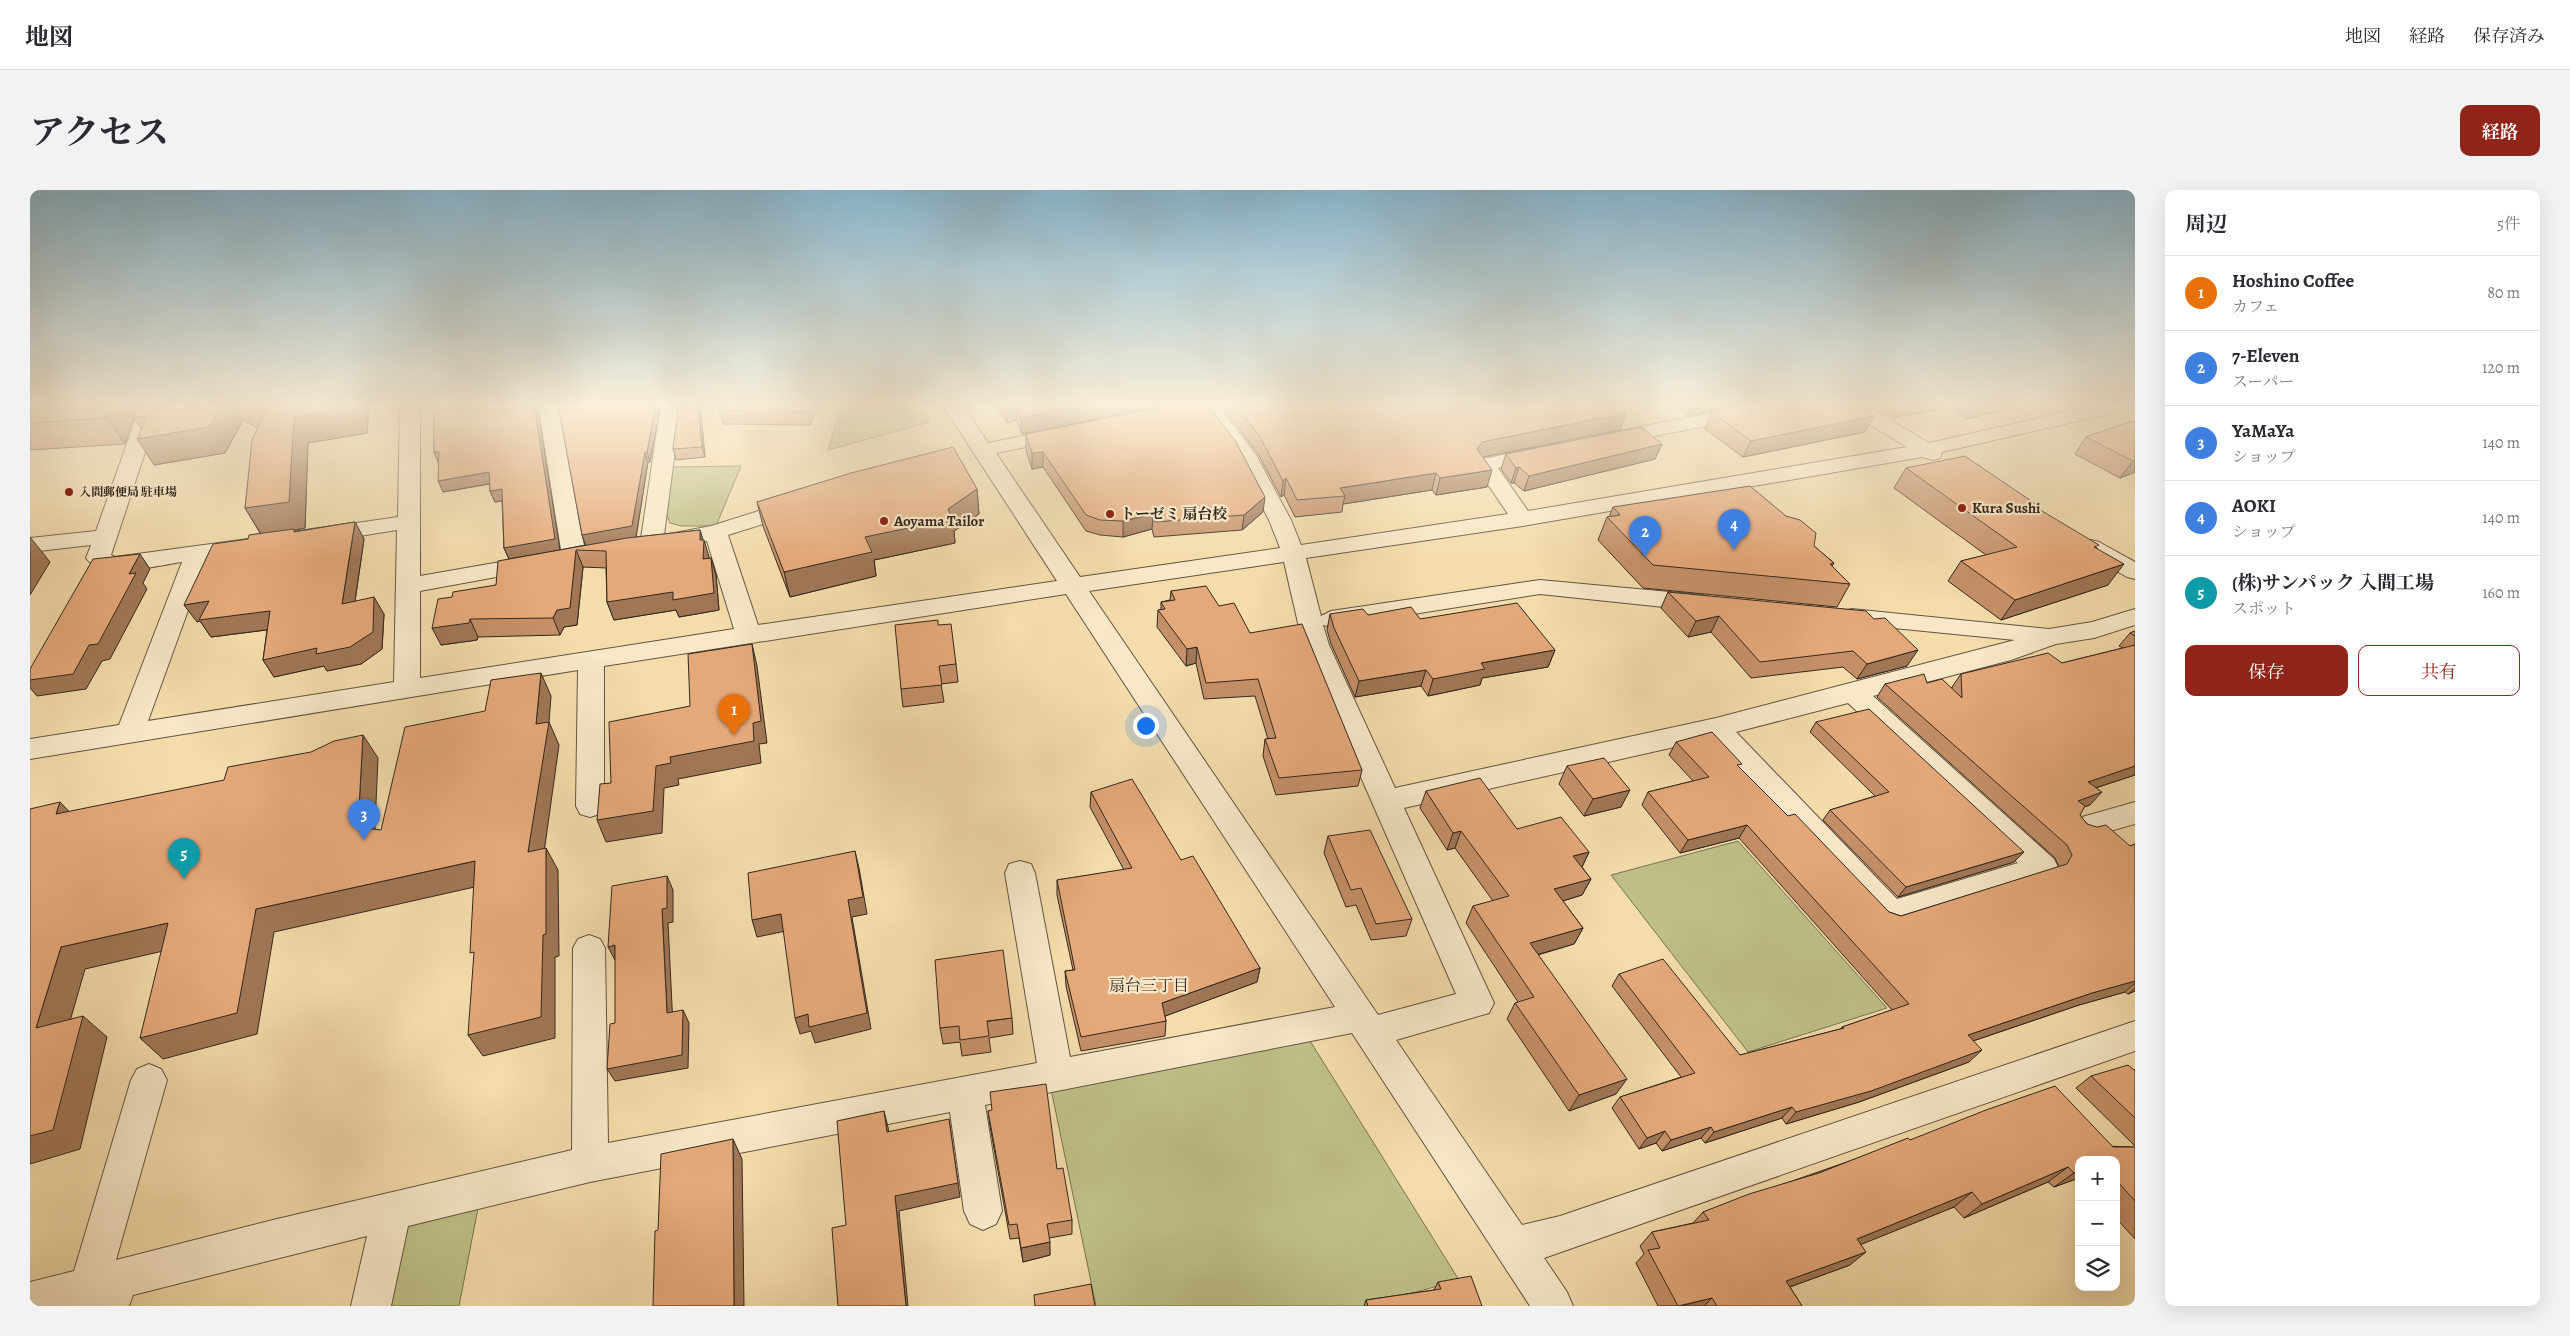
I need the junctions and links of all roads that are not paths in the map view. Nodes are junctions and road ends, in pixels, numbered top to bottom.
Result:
1 (133, 456) edge
2 (409, 456) edge
3 (560, 456) edge
4 (660, 456) edge
5 (977, 456) edge
6 (1243, 456) edge
7 (1524, 456) edge
8 (1892, 456) edge
9 (1936, 456) edge
10 (1956, 467) edge
11 (818, 499) edge
12 (1523, 518) junction
13 (407, 522) junction
14 (60, 526) dead end
15 (30, 529) edge
16 (716, 532) junction
17 (104, 537) junction
18 (2075, 537) edge
19 (302, 538) edge
20 (264, 543) edge
21 (30, 545) edge
22 (1293, 552) junction
23 (198, 553) junction
24 (2135, 572) edge
25 (407, 586) junction
26 (1074, 586) junction
27 (1728, 605) edge
28 (1826, 615) edge
29 (2135, 617) edge
30 (1308, 622) junction
31 (748, 634) junction
32 (2052, 636) junction
33 (591, 659) junction
34 (407, 690) junction
35 (1854, 694) junction
36 (1716, 728) junction
37 (130, 733) junction
38 (30, 749) edge
39 (1385, 801) junction
40 (590, 806) dead end
41 (2135, 812) edge
42 (2085, 827) edge
43 (1020, 873) dead end
44 (588, 948) dead end
45 (1366, 1025) junction
46 (2135, 1036) edge
47 (2033, 1071) junction
48 (1056, 1075) junction
49 (149, 1080) dead end
50 (965, 1093) junction
51 (2059, 1098) edge
52 (590, 1164) junction
53 (392, 1210) junction
54 (983, 1211) dead end
55 (1513, 1247) junction
56 (105, 1291) edge
57 (30, 1302) edge
58 (371, 1306) edge
59 (1552, 1306) edge

1 - 17 street
2 - 13 street
3 - 25 street
4 - 16 street
5 - 26 street
6 - 22 street
7 - 12 street
8 - 12 street
9 - 10 street
11 - 16 street
12 - 22 street
13 - 19 street
13 - 25 street
14 - 15 street
16 - 31 street
17 - 21 street
17 - 23 street
18 - 24 street
20 - 23 street
22 - 26 street
22 - 30 street
23 - 37 street
25 - 34 street
26 - 31 street
26 - 45 street
27 - 30 street
28 - 32 street
29 - 32 street
30 - 39 street
31 - 33 street
32 - 35 street
33 - 34 street
33 - 40 street
34 - 37 street
35 - 36 street
35 - 36 street
36 - 39 street
37 - 38 street
39 - 45 street
41 - 42 street
43 - 48 street
44 - 52 street
45 - 48 street
45 - 55 street
46 - 47 street
47 - 51 street
47 - 55 street
48 - 50 street
49 - 56 street
50 - 52 street
50 - 54 street
52 - 53 street
53 - 56 street
53 - 58 street
55 - 59 street
56 - 57 street

